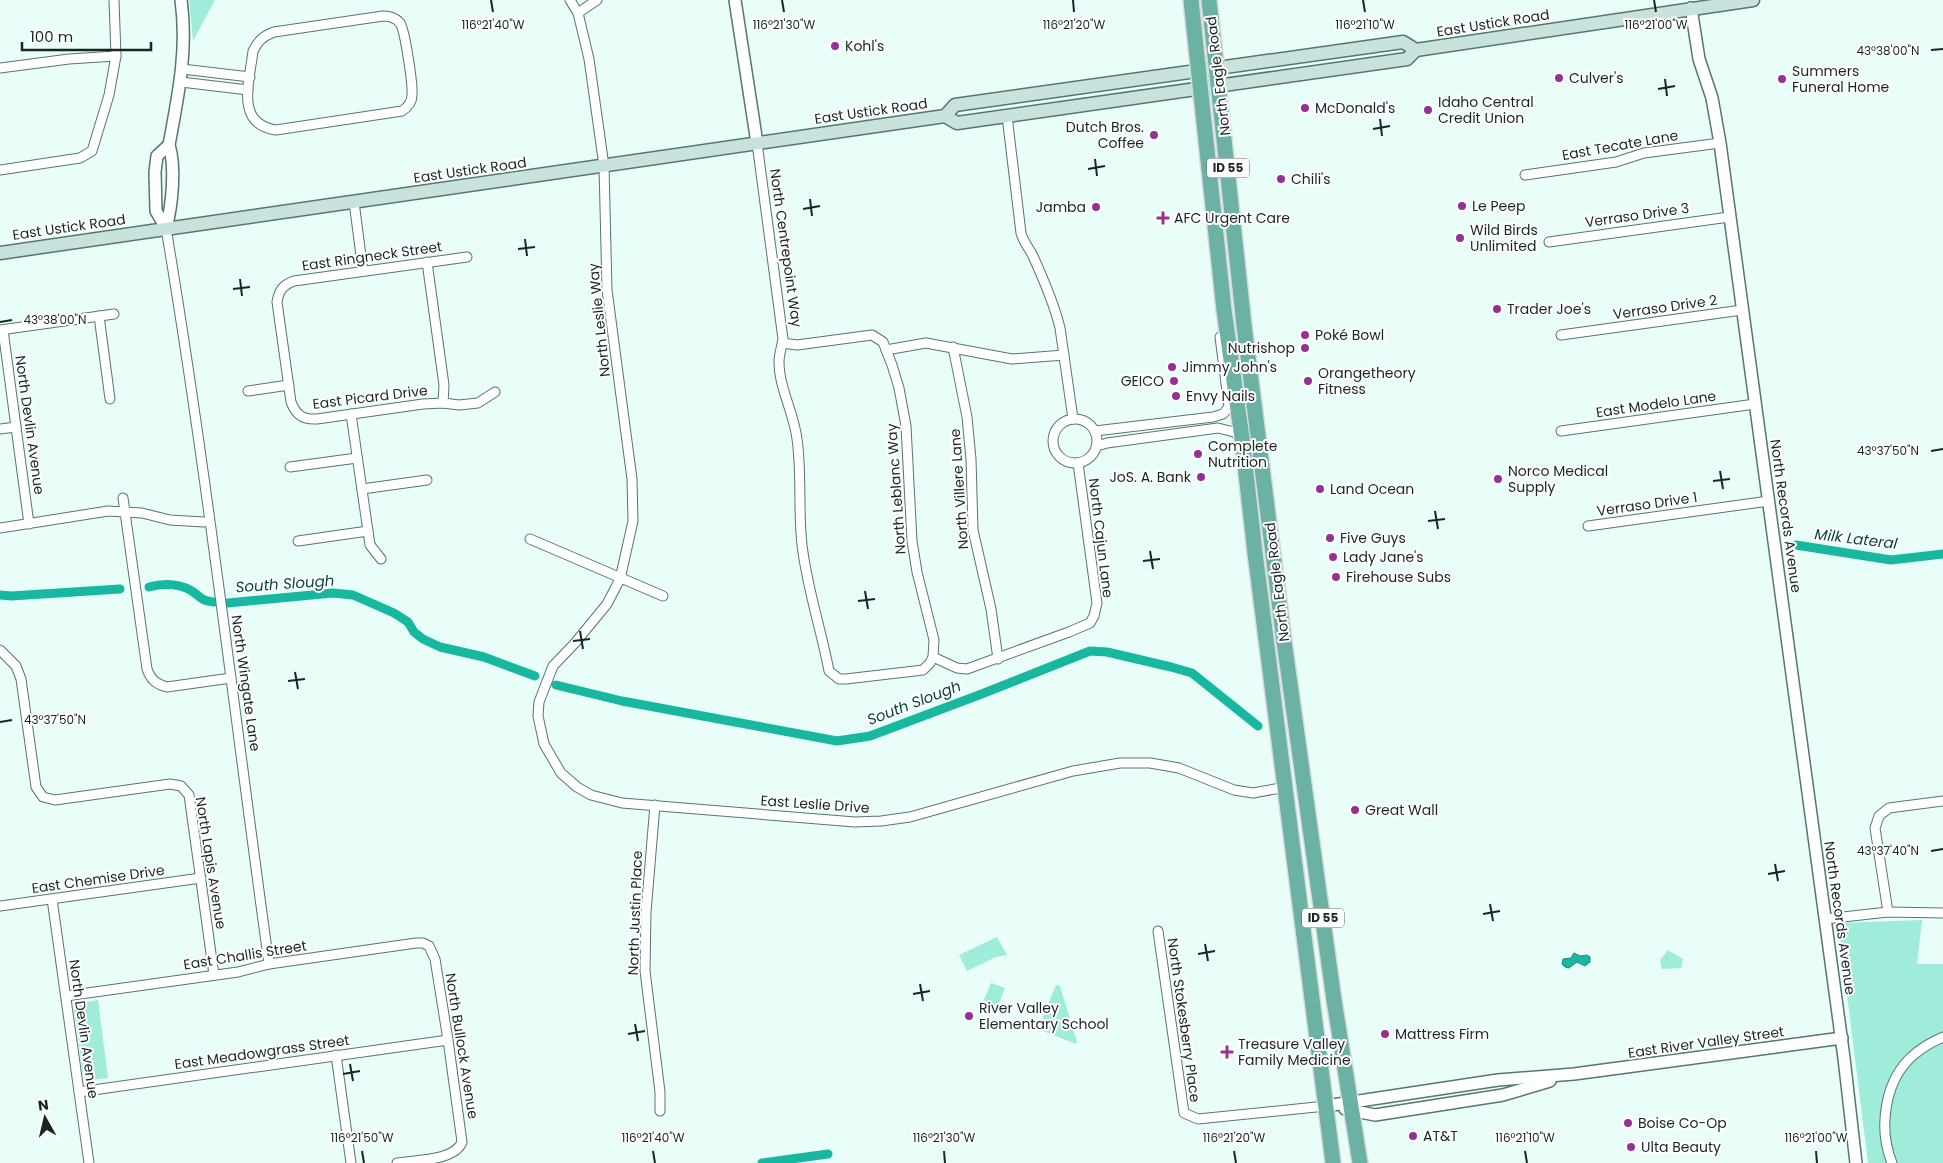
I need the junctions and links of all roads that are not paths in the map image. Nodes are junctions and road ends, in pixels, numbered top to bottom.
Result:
1 (114, 0) edge
2 (181, 0) edge
3 (570, 0) edge
4 (596, 0) edge
5 (735, 0) edge
6 (1191, 0) edge
7 (1209, 0) edge
8 (1753, 0) edge
9 (1691, 4) edge
10 (578, 13) junction
11 (1416, 50) junction
12 (116, 56) junction
13 (0, 68) edge
14 (1218, 68) junction
15 (182, 69) junction
16 (1198, 70) junction
17 (250, 77) junction
18 (180, 82) junction
19 (1219, 87) junction
20 (248, 90) junction
21 (1200, 90) junction
22 (945, 116) junction
23 (1007, 116) junction
24 (757, 143) junction
25 (1720, 143) junction
26 (168, 145) junction
27 (604, 166) junction
28 (0, 170) edge
29 (1525, 175) dead end
30 (354, 202) junction
31 (1729, 217) junction
32 (166, 228) junction
33 (1548, 242) dead end
34 (0, 253) edge
35 (467, 257) dead end
36 (427, 262) junction
37 (363, 271) junction
38 (1224, 310) junction
39 (1742, 310) junction
40 (114, 314) dead end
41 (99, 316) junction
42 (2, 330) edge
43 (1561, 335) dead end
44 (782, 343) junction
45 (953, 347) junction
46 (886, 350) junction
47 (1064, 355) junction
48 (289, 385) junction
49 (248, 391) dead end
50 (495, 392) dead end
51 (110, 399) dead end
52 (443, 403) junction
53 (1755, 404) junction
54 (351, 414) junction
55 (1073, 420) junction
56 (16, 427) junction
57 (0, 429) edge
58 (1095, 431) junction
59 (1561, 431) dead end
60 (1242, 438) junction
61 (1097, 446) junction
62 (357, 458) junction
63 (1078, 463) junction
64 (290, 467) dead end
65 (427, 480) dead end
66 (362, 489) junction
67 (123, 498) dead end
68 (1769, 501) junction
69 (1266, 503) junction
70 (125, 512) junction
71 (1251, 518) junction
72 (204, 522) dead end
73 (29, 524) junction
74 (1588, 526) dead end
75 (0, 528) edge
76 (368, 531) junction
77 (530, 539) dead end
78 (298, 541) dead end
79 (381, 559) dead end
80 (620, 579) junction
81 (663, 596) dead end
82 (1284, 642) junction
83 (0, 650) edge
84 (933, 657) junction
85 (998, 658) junction
86 (547, 677) joint
87 (231, 678) junction
88 (1286, 787) junction
89 (1943, 801) edge
90 (655, 806) junction
91 (201, 878) junction
92 (52, 899) junction
93 (0, 906) edge
94 (1888, 912) junction
95 (1943, 913) edge
96 (1825, 919) junction
97 (1158, 931) dead end
98 (428, 946) joint
99 (269, 964) junction
100 (214, 975) junction
101 (66, 996) junction
102 (1943, 1037) edge
103 (1842, 1038) junction
104 (448, 1040) junction
105 (336, 1055) junction
106 (1574, 1074) junction
107 (79, 1092) junction
108 (1326, 1106) junction
109 (1352, 1106) junction
110 (660, 1111) dead end
111 (1184, 1114) joint
112 (89, 1163) edge
113 (351, 1163) edge
114 (397, 1163) edge
115 (1333, 1163) edge
116 (1360, 1163) edge
117 (1856, 1163) edge
118 (1892, 1163) edge

1 - 12 street
2 - 15 street
3 - 10 street, North Leslie Way
4 - 10 street
5 - 24 street, North Centrepoint Way
6 - 16 highway, North Eagle Road / ID 55
7 - 14 highway, North Eagle Road / ID 55
8 - 9 main road, East Ustick Road
9 - 11 main road, East Ustick Road
9 - 25 street, North Records Avenue
10 - 27 street, North Leslie Way
11 - 14 main road, East Ustick Road
11 - 19 main road, East Ustick Road
12 - 13 street
12 - 28 street
14 - 16 main road, East Ustick Road
14 - 19 highway, North Eagle Road / ID 55
15 - 17 street
15 - 18 street
16 - 21 highway, North Eagle Road / ID 55
16 - 22 main road, East Ustick Road
17 - 20 street
17 - 20 street
18 - 20 street
18 - 26 street
19 - 21 main road, East Ustick Road
19 - 69 highway, North Eagle Road / ID 55
21 - 23 main road, East Ustick Road
21 - 38 highway, North Eagle Road / ID 55
22 - 23 main road, East Ustick Road
22 - 24 main road, East Ustick Road
23 - 47 street
24 - 27 main road, East Ustick Road
24 - 44 street, North Centrepoint Way
25 - 29 street, East Tecate Lane
25 - 31 street, North Records Avenue
26 - 32 street
26 - 32 street
27 - 30 main road, East Ustick Road
27 - 80 street, North Leslie Way
30 - 32 main road, East Ustick Road
30 - 37 street
31 - 33 street, Verraso Drive 3
31 - 39 street, North Records Avenue
32 - 34 main road, East Ustick Road
32 - 87 street, North Wingate Lane
35 - 36 street, East Ringneck Street
36 - 37 street, East Ringneck Street
36 - 52 street
37 - 48 street, East Ringneck Street
38 - 58 street
38 - 60 highway, North Eagle Road / ID 55
39 - 43 street, Verraso Drive 2
39 - 53 street, North Records Avenue
40 - 41 street
41 - 42 street
41 - 51 street
42 - 56 street, North Devlin Avenue
44 - 46 street
44 - 84 street, North Centrepoint Way
45 - 46 street
45 - 47 street
45 - 85 street, North Villere Lane
46 - 84 street, North Leblanc Way
47 - 55 street
48 - 49 street
48 - 54 street, East Picard Drive
50 - 52 street, East Picard Drive
52 - 54 street, East Picard Drive
53 - 59 street, East Modelo Lane
53 - 68 street, North Records Avenue
54 - 62 street
55 - 58 street
55 - 63 street
56 - 57 street
56 - 73 street, North Devlin Avenue
58 - 61 street
60 - 61 street
60 - 69 highway
60 - 71 highway, North Eagle Road / ID 55
61 - 63 street
62 - 64 street
62 - 66 street
63 - 85 street, North Cajun Lane
65 - 66 street
66 - 76 street
67 - 70 street
68 - 74 street, Verraso Drive 1
68 - 96 street, North Records Avenue
69 - 82 highway, North Eagle Road / ID 55
70 - 72 street
70 - 73 street
70 - 87 street
71 - 82 highway
71 - 88 highway, North Eagle Road / ID 55
73 - 75 street
76 - 78 street
76 - 79 street
77 - 80 street
80 - 81 street
80 - 86 street, North Leslie Way
82 - 109 highway, North Eagle Road / ID 55
83 - 91 street, North Lapis Avenue
84 - 85 street
86 - 90 street, East Leslie Drive
87 - 99 street, North Wingate Lane
88 - 90 street, East Leslie Drive
88 - 108 highway, North Eagle Road / ID 55
89 - 94 street
90 - 110 street, North Justin Place
91 - 92 street, East Chemise Drive
91 - 100 street, North Lapis Avenue
92 - 93 street, East Chemise Drive
92 - 101 street, North Devlin Avenue
94 - 95 street
94 - 96 street
96 - 103 street, North Records Avenue
97 - 111 street, North Stokesberry Place
98 - 99 street, East Challis Street
98 - 104 street, North Bullock Avenue
99 - 100 street, East Challis Street
100 - 101 street, East Challis Street
101 - 107 street, North Devlin Avenue
102 - 118 street
103 - 106 street, East River Valley Street
103 - 117 street, North Records Avenue
104 - 105 street, East Meadowgrass Street
104 - 114 street, North Bullock Avenue
105 - 107 street, East Meadowgrass Street
105 - 113 street
106 - 109 street, East River Valley Street
106 - 109 street, East River Valley Street
107 - 112 street, North Devlin Avenue
108 - 109 street, East River Valley Street
108 - 111 street, East River Valley Street
108 - 115 highway, North Eagle Road / ID 55
109 - 116 highway, North Eagle Road / ID 55

